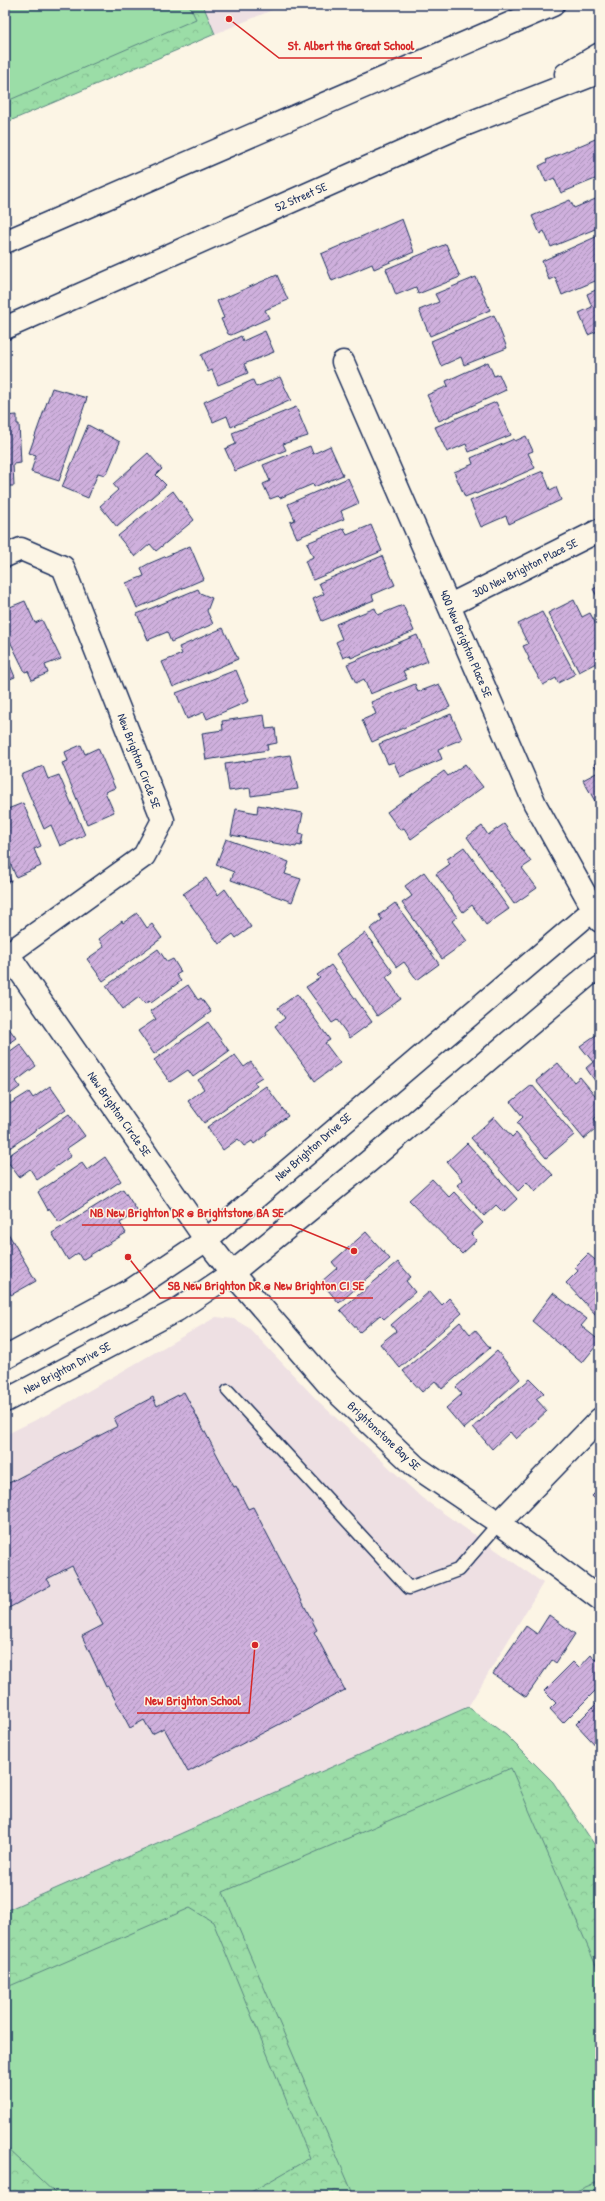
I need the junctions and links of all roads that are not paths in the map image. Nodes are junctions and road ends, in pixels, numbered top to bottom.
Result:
1 (553, 5) edge
2 (600, 54) edge
3 (600, 72) edge
4 (508, 108) junction
5 (5, 242) edge
6 (5, 328) edge
7 (344, 362) dead end
8 (600, 530) edge
9 (5, 556) edge
10 (450, 605) junction
11 (598, 912) edge
12 (7, 955) edge
13 (600, 965) edge
14 (206, 1240) junction
15 (232, 1273) junction
16 (5, 1358) edge
17 (228, 1391) dead end
18 (5, 1401) edge
19 (600, 1418) edge
20 (499, 1523) junction
21 (600, 1599) edge

1 - 5 street
2 - 4 street
3 - 4 street, 52 Street SE
4 - 6 street, 52 Street SE
7 - 10 street, 400 New Brighton Place SE
8 - 10 street, 300 New Brighton Place SE
9 - 12 street, New Brighton Circle SE
10 - 11 street, 400 New Brighton Place SE
11 - 14 street, New Brighton Drive SE
12 - 14 street, New Brighton Circle SE
13 - 15 street, New Brighton Drive SE
14 - 15 street, New Brighton Circle SE
14 - 16 street, New Brighton Drive SE
15 - 18 street, New Brighton Drive SE
15 - 20 street, Brightonstone Bay SE
17 - 20 lane
19 - 20 street
20 - 21 street, Brightonstone Bay SE

